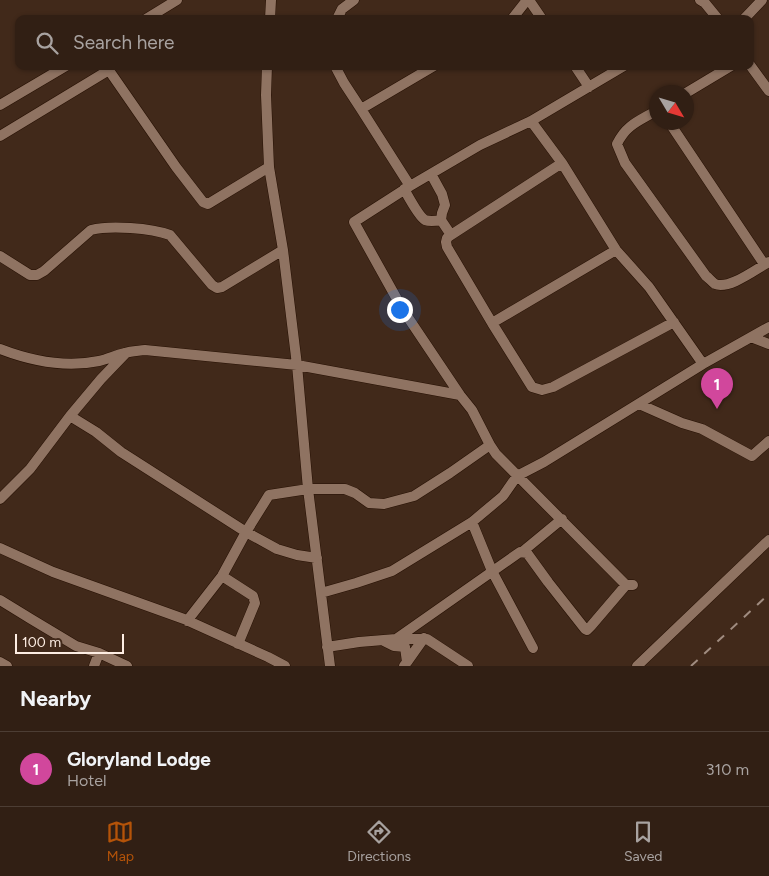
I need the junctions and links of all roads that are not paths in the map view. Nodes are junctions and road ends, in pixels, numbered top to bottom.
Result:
1 (177, 0) edge
2 (271, 0) edge
3 (354, 0) edge
4 (528, 0) edge
5 (700, 0) edge
6 (764, 2) edge
7 (153, 15) edge
8 (270, 15) edge
9 (339, 15) edge
10 (515, 15) edge
11 (539, 15) edge
12 (711, 15) edge
13 (749, 15) edge
14 (59, 70) edge
15 (105, 70) edge
16 (109, 70) edge
17 (267, 70) edge
18 (337, 70) edge
19 (427, 70) edge
20 (577, 70) edge
21 (617, 70) edge
22 (725, 70) edge
23 (754, 70) edge
24 (589, 87) junction
25 (694, 88) edge
26 (769, 91) edge
27 (0, 106) edge
28 (361, 109) junction
29 (649, 115) edge
30 (531, 121) junction
31 (675, 130) edge
32 (0, 136) edge
33 (562, 163) junction
34 (269, 167) junction
35 (431, 174) junction
36 (407, 188) junction
37 (441, 220) junction
38 (450, 235) junction
39 (283, 250) junction
40 (616, 250) junction
41 (0, 256) edge
42 (767, 263) edge
43 (674, 322) junction
44 (492, 324) junction
45 (769, 327) edge
46 (751, 337) junction
47 (769, 344) edge
48 (0, 349) edge
49 (127, 352) junction
50 (703, 364) junction
51 (297, 365) junction
52 (460, 395) junction
53 (639, 404) junction
54 (70, 416) junction
55 (769, 441) edge
56 (490, 445) junction
57 (517, 476) junction
58 (308, 489) junction
59 (0, 499) edge
60 (562, 519) junction
61 (472, 522) junction
62 (246, 532) junction
63 (769, 540) edge
64 (0, 548) edge
65 (522, 552) junction
66 (317, 558) junction
67 (492, 571) junction
68 (222, 576) junction
69 (322, 592) junction
70 (0, 600) edge
71 (187, 621) junction
72 (424, 638) junction
73 (396, 639) junction
74 (381, 640) junction
75 (238, 644) junction
76 (327, 647) junction
77 (533, 648) dead end
78 (99, 653) junction
79 (0, 662) edge
80 (405, 664) edge
81 (7, 666) edge
82 (94, 666) edge
83 (127, 666) edge
84 (285, 666) edge
85 (330, 666) edge
86 (468, 666) edge
87 (637, 666) edge

1 - 7 street
2 - 8 street
3 - 9 street
4 - 10 street
4 - 11 street
5 - 12 street
6 - 13 street
14 - 27 street
15 - 32 street
16 - 34 street
17 - 34 street
18 - 28 street
19 - 28 street
20 - 24 street
21 - 24 street
22 - 25 street
23 - 26 street
24 - 30 street
28 - 36 street
29 - 42 street
30 - 33 street
30 - 35 street
31 - 42 street
33 - 38 street
33 - 40 street
34 - 39 street
35 - 36 street
35 - 37 street
36 - 37 street
36 - 52 street
37 - 38 street
38 - 44 street
39 - 41 street
39 - 51 street
40 - 43 street
40 - 44 street
43 - 44 street
43 - 50 street
45 - 46 street
46 - 47 street
46 - 50 street
48 - 49 street
49 - 51 street
49 - 54 street
50 - 53 street
51 - 52 street
51 - 58 street
52 - 56 street
53 - 55 street
53 - 57 street
54 - 59 street
54 - 62 street
56 - 57 street
56 - 58 street
57 - 60 street
57 - 61 street
58 - 62 street
58 - 66 street
60 - 65 street
60 - 65 street
61 - 67 street
61 - 69 street
62 - 66 street
62 - 68 street
63 - 87 street
64 - 71 street
65 - 67 street
66 - 69 street
67 - 73 street
67 - 77 street
68 - 71 street
68 - 75 street
69 - 76 street
70 - 78 street
71 - 75 street
72 - 73 street
72 - 80 street
72 - 86 street
73 - 74 street
74 - 76 street
74 - 80 street
75 - 84 street
76 - 85 street
78 - 82 street
78 - 83 street
79 - 81 street

